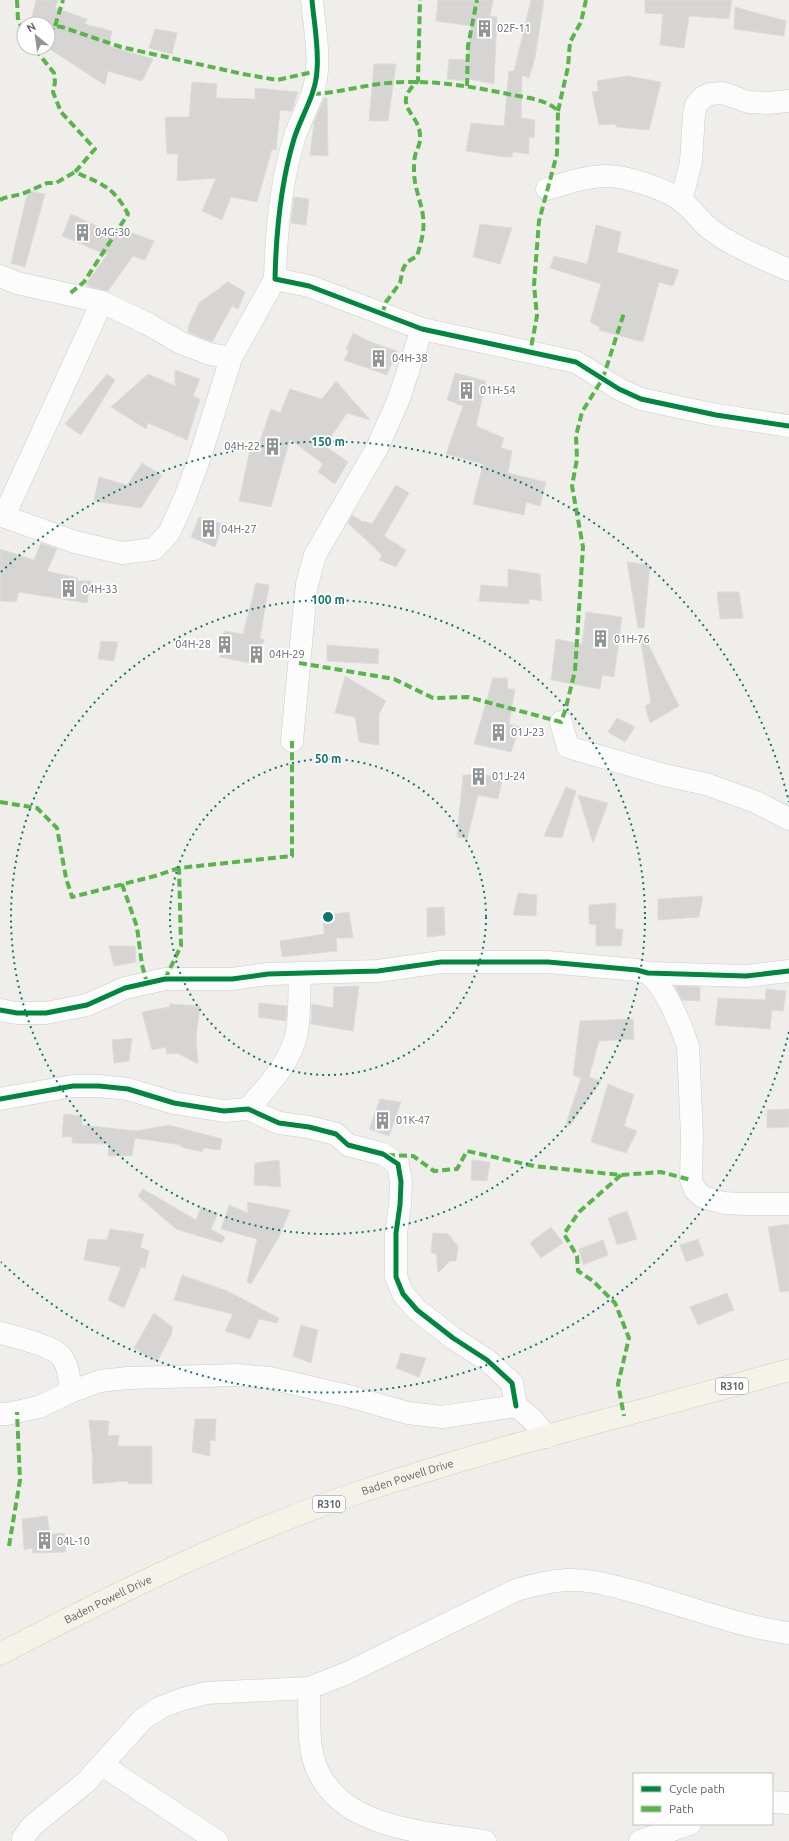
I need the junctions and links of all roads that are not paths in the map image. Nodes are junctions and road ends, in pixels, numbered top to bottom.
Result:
1 (312, 0) edge
2 (789, 101) edge
3 (547, 188) dead end
4 (681, 201) junction
5 (789, 270) edge
6 (0, 276) edge
7 (275, 279) junction
8 (102, 302) junction
9 (422, 329) junction
10 (231, 358) junction
11 (789, 426) edge
12 (2, 516) edge
13 (561, 722) dead end
14 (292, 742) dead end
15 (789, 819) edge
16 (789, 970) edge
17 (648, 972) junction
18 (300, 973) junction
19 (0, 1010) edge
20 (0, 1099) edge
21 (248, 1109) junction
22 (789, 1204) edge
23 (0, 1333) edge
24 (789, 1370) edge
25 (70, 1392) junction
26 (516, 1406) junction
27 (0, 1414) edge
28 (547, 1437) junction
29 (789, 1633) edge
30 (0, 1654) edge
31 (347, 1673) junction
32 (309, 1688) junction
33 (310, 1730) junction
34 (102, 1765) junction
35 (773, 1802) edge
36 (789, 1803) edge
37 (687, 1825) edge
38 (398, 1835) edge
39 (23, 1841) edge
40 (217, 1841) edge
41 (485, 1841) edge
42 (640, 1841) edge

1 - 7 street
2 - 4 street
3 - 4 street
4 - 5 street
6 - 8 street
7 - 9 street
7 - 10 street
8 - 10 street
8 - 12 street
9 - 11 street
9 - 14 street
10 - 12 street
13 - 15 street
16 - 17 street
17 - 18 street
17 - 22 street
18 - 19 street
18 - 21 street
20 - 21 street
21 - 26 street
23 - 25 street
24 - 28 main road, Baden Powell Drive / R310
25 - 26 street
25 - 27 street
26 - 28 street
28 - 30 main road, Baden Powell Drive / R310
29 - 31 street
31 - 32 street
31 - 33 street
32 - 33 street
32 - 34 street
33 - 38 street
34 - 39 street
34 - 40 street
35 - 36 street
37 - 42 street
38 - 41 street

